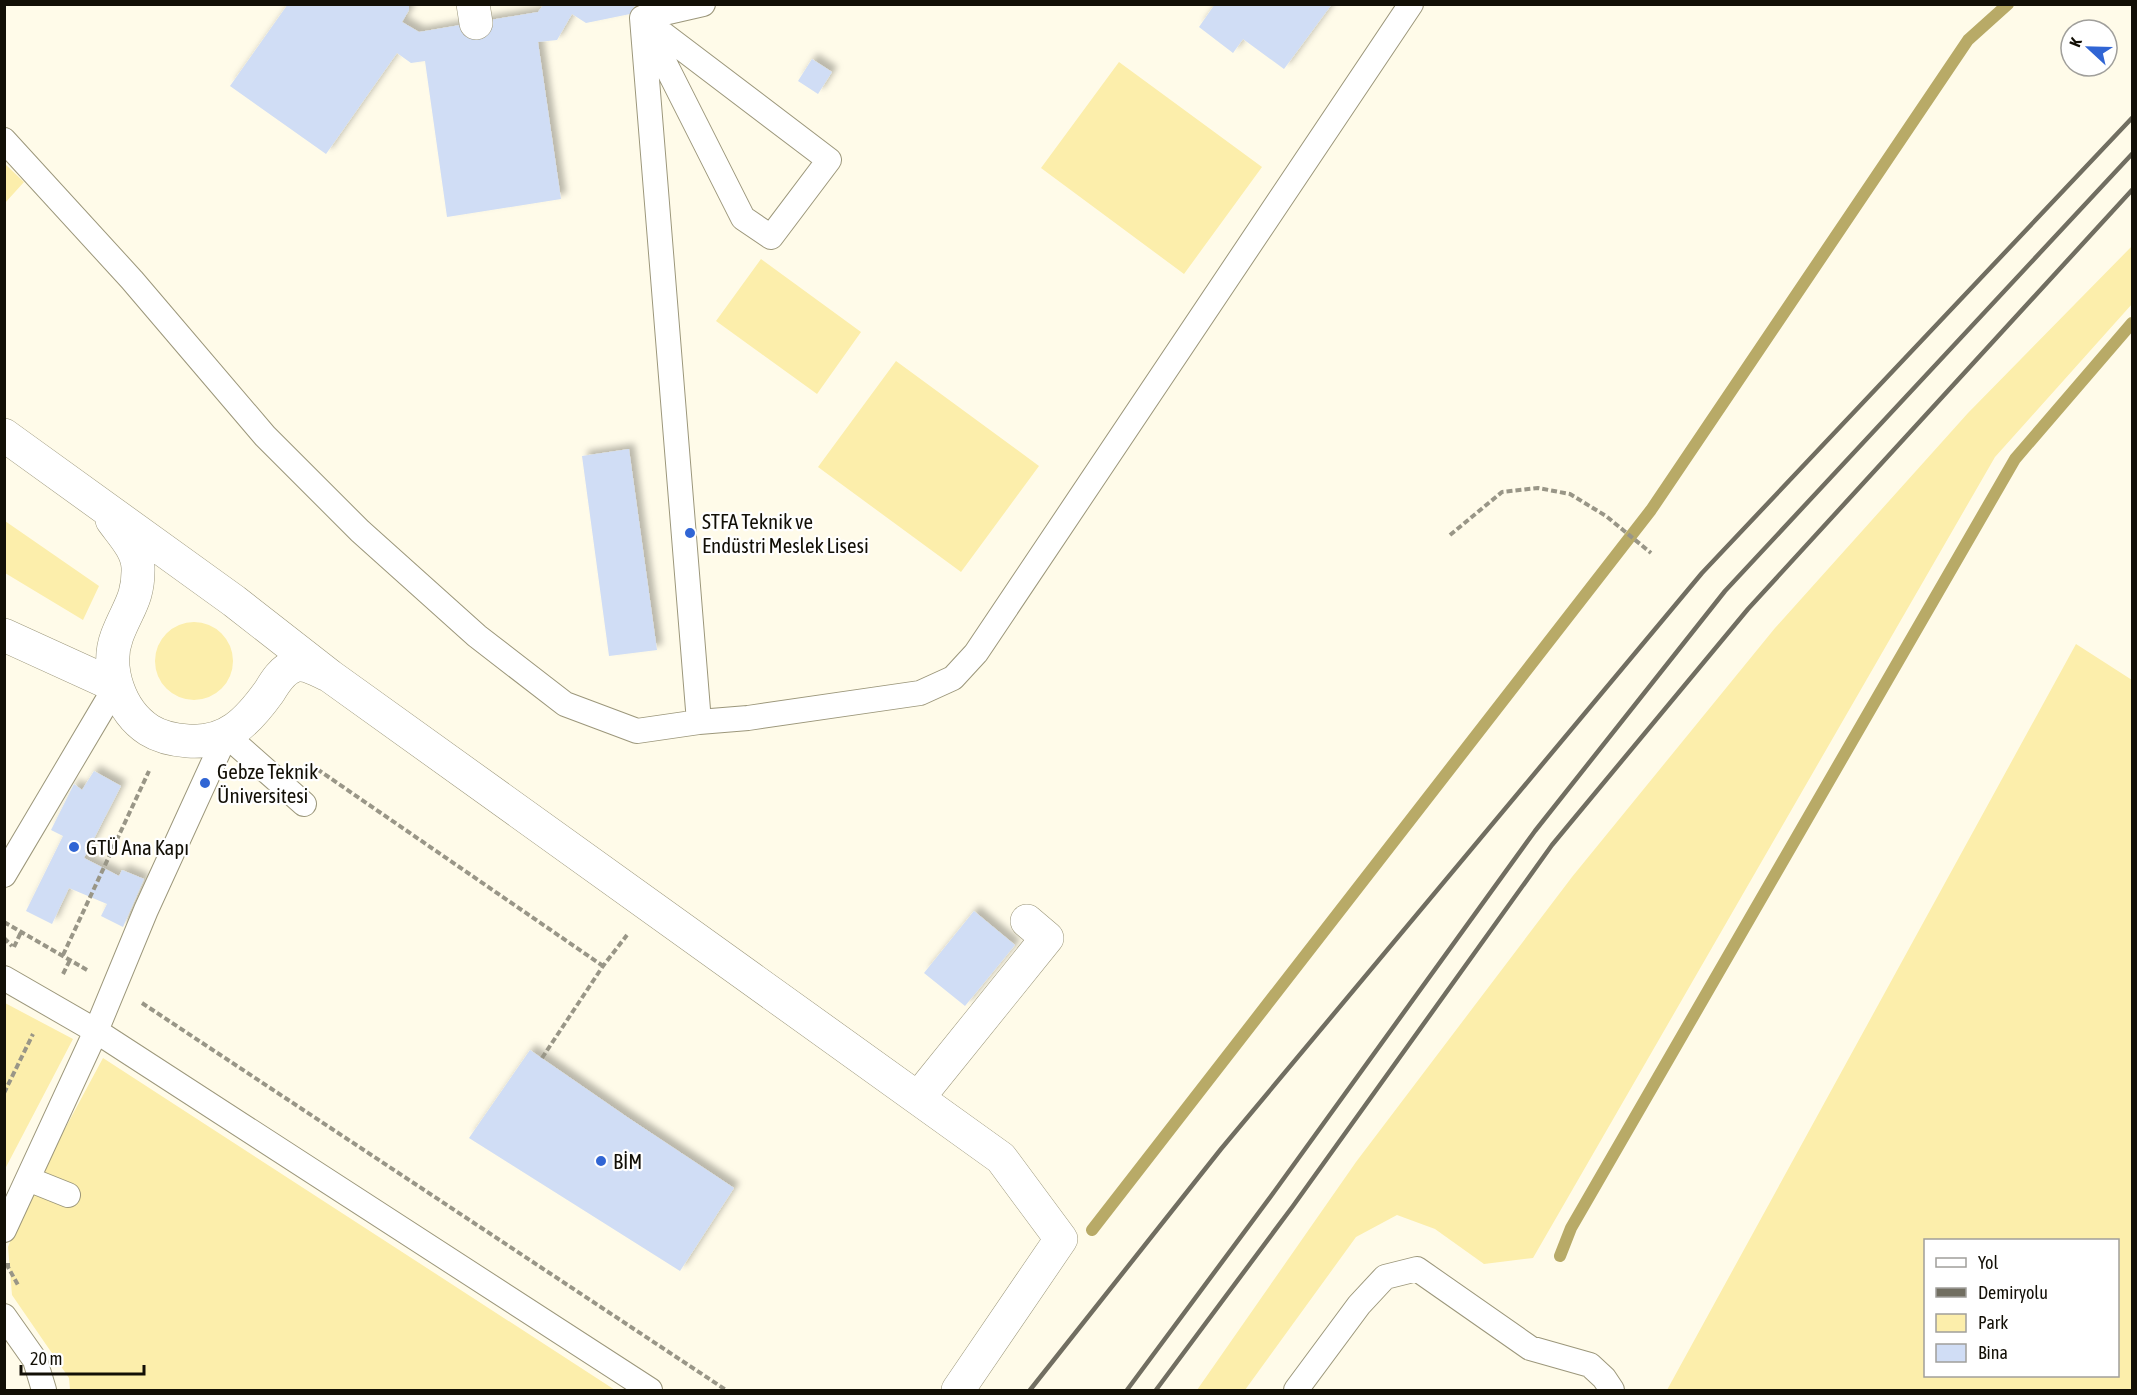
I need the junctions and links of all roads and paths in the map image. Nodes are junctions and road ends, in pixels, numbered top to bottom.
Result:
1 (703, 4) edge
2 (1411, 4) edge
3 (642, 18) junction
4 (4, 140) edge
5 (4, 435) edge
6 (77, 487) junction
7 (1450, 535) dead end
8 (1651, 553) dead end
9 (4, 635) edge
10 (330, 676) junction
11 (116, 686) junction
12 (699, 722) junction
13 (226, 735) junction
14 (165, 737) junction
15 (257, 762) junction
16 (304, 804) dead end
17 (4, 875) edge
18 (649, 905) junction
19 (1028, 921) dead end
20 (4, 922) edge
21 (63, 955) junction
22 (603, 966) junction
23 (4, 978) edge
24 (115, 986) junction
25 (96, 1031) junction
26 (542, 1058) dead end
27 (918, 1098) junction
28 (28, 1179) junction
29 (68, 1195) dead end
30 (4, 1230) edge
31 (4, 1316) edge
32 (44, 1390) edge
33 (650, 1390) edge
34 (726, 1390) edge
35 (958, 1390) edge
36 (1296, 1390) edge
37 (1612, 1390) edge

1 - 3 lane
2 - 12 lane
3 - 3 lane
3 - 12 lane
4 - 12 lane
5 - 6 street
6 - 10 street
6 - 11 street
7 - 8 path
9 - 11 street
10 - 13 street
10 - 18 street
11 - 14 street
11 - 17 lane
13 - 14 street
13 - 15 lane
13 - 24 lane
14 - 21 path
15 - 16 lane
15 - 22 path
18 - 22 path
18 - 27 street
19 - 27 street
20 - 21 path
21 - 24 path
22 - 26 path
23 - 25 lane
24 - 25 lane
24 - 34 path
25 - 28 lane
25 - 33 lane
27 - 35 street
28 - 29 lane
28 - 30 lane
31 - 32 lane
36 - 37 lane

